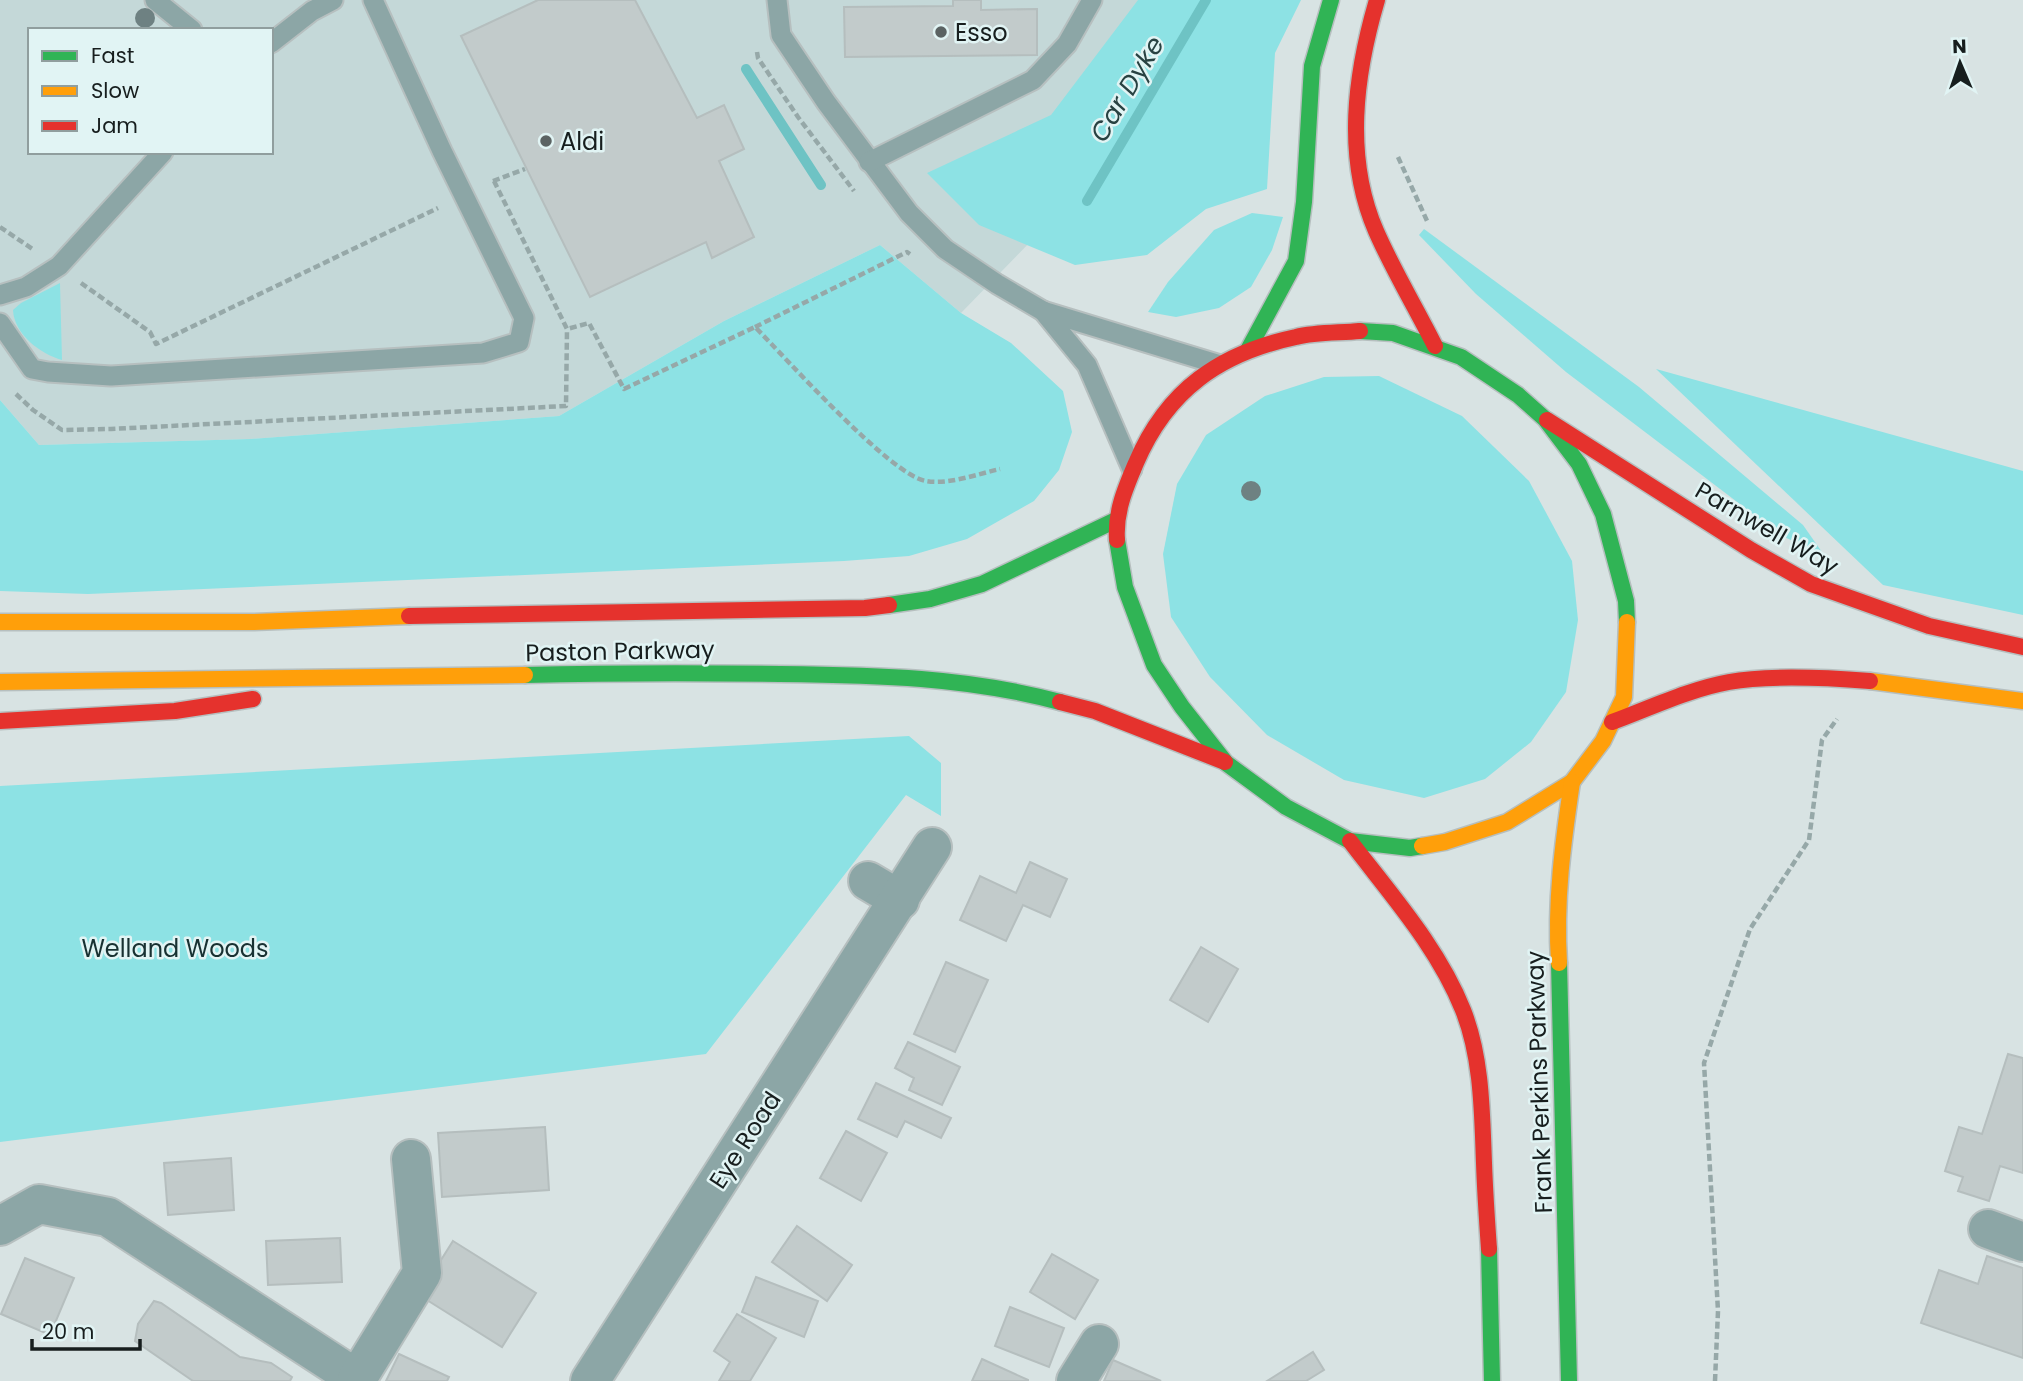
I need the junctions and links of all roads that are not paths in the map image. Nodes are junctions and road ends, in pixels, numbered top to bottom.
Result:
1 (155, 0) edge
2 (333, 0) edge
3 (373, 0) edge
4 (777, 0) edge
5 (1092, 0) edge
6 (1331, 0) edge
7 (1377, 0) edge
8 (190, 28) edge
9 (273, 41) edge
10 (161, 154) edge
11 (869, 162) junction
12 (0, 295) edge
13 (1043, 311) junction
14 (0, 323) edge
15 (1435, 346) junction
16 (1248, 350) junction
17 (1217, 364) junction
18 (1545, 419) junction
19 (1132, 469) junction
20 (1116, 520) junction
21 (0, 622) edge
22 (2023, 647) edge
23 (390, 678) junction
24 (0, 682) edge
25 (2023, 701) edge
26 (0, 721) edge
27 (1612, 722) junction
28 (1227, 763) junction
29 (1572, 782) junction
30 (1350, 841) junction
31 (932, 847) dead end
32 (411, 1159) dead end
33 (0, 1226) edge
34 (1099, 1344) dead end
35 (356, 1380) edge
36 (590, 1381) edge
37 (1076, 1381) edge
38 (1492, 1381) edge
39 (1569, 1381) edge

1 - 8 lane
2 - 9 lane
3 - 14 lane
4 - 11 lane
5 - 11 lane
6 - 16 main road
7 - 15 main road
10 - 12 lane
11 - 13 lane
13 - 17 lane
13 - 19 lane
15 - 16 main road
15 - 18 main road
16 - 17 main road
17 - 19 main road
18 - 22 main road, Parnwell Way
18 - 27 main road
19 - 20 main road
20 - 21 main road, Paston Parkway
20 - 28 main road
23 - 24 main road, Paston Parkway
23 - 26 main road
23 - 28 main road, Paston Parkway
25 - 27 main road
27 - 29 main road
28 - 30 main road
29 - 30 main road
29 - 39 main road, Frank Perkins Parkway
30 - 38 main road
31 - 36 street, Eye Road
32 - 35 street
33 - 35 street
34 - 37 street

